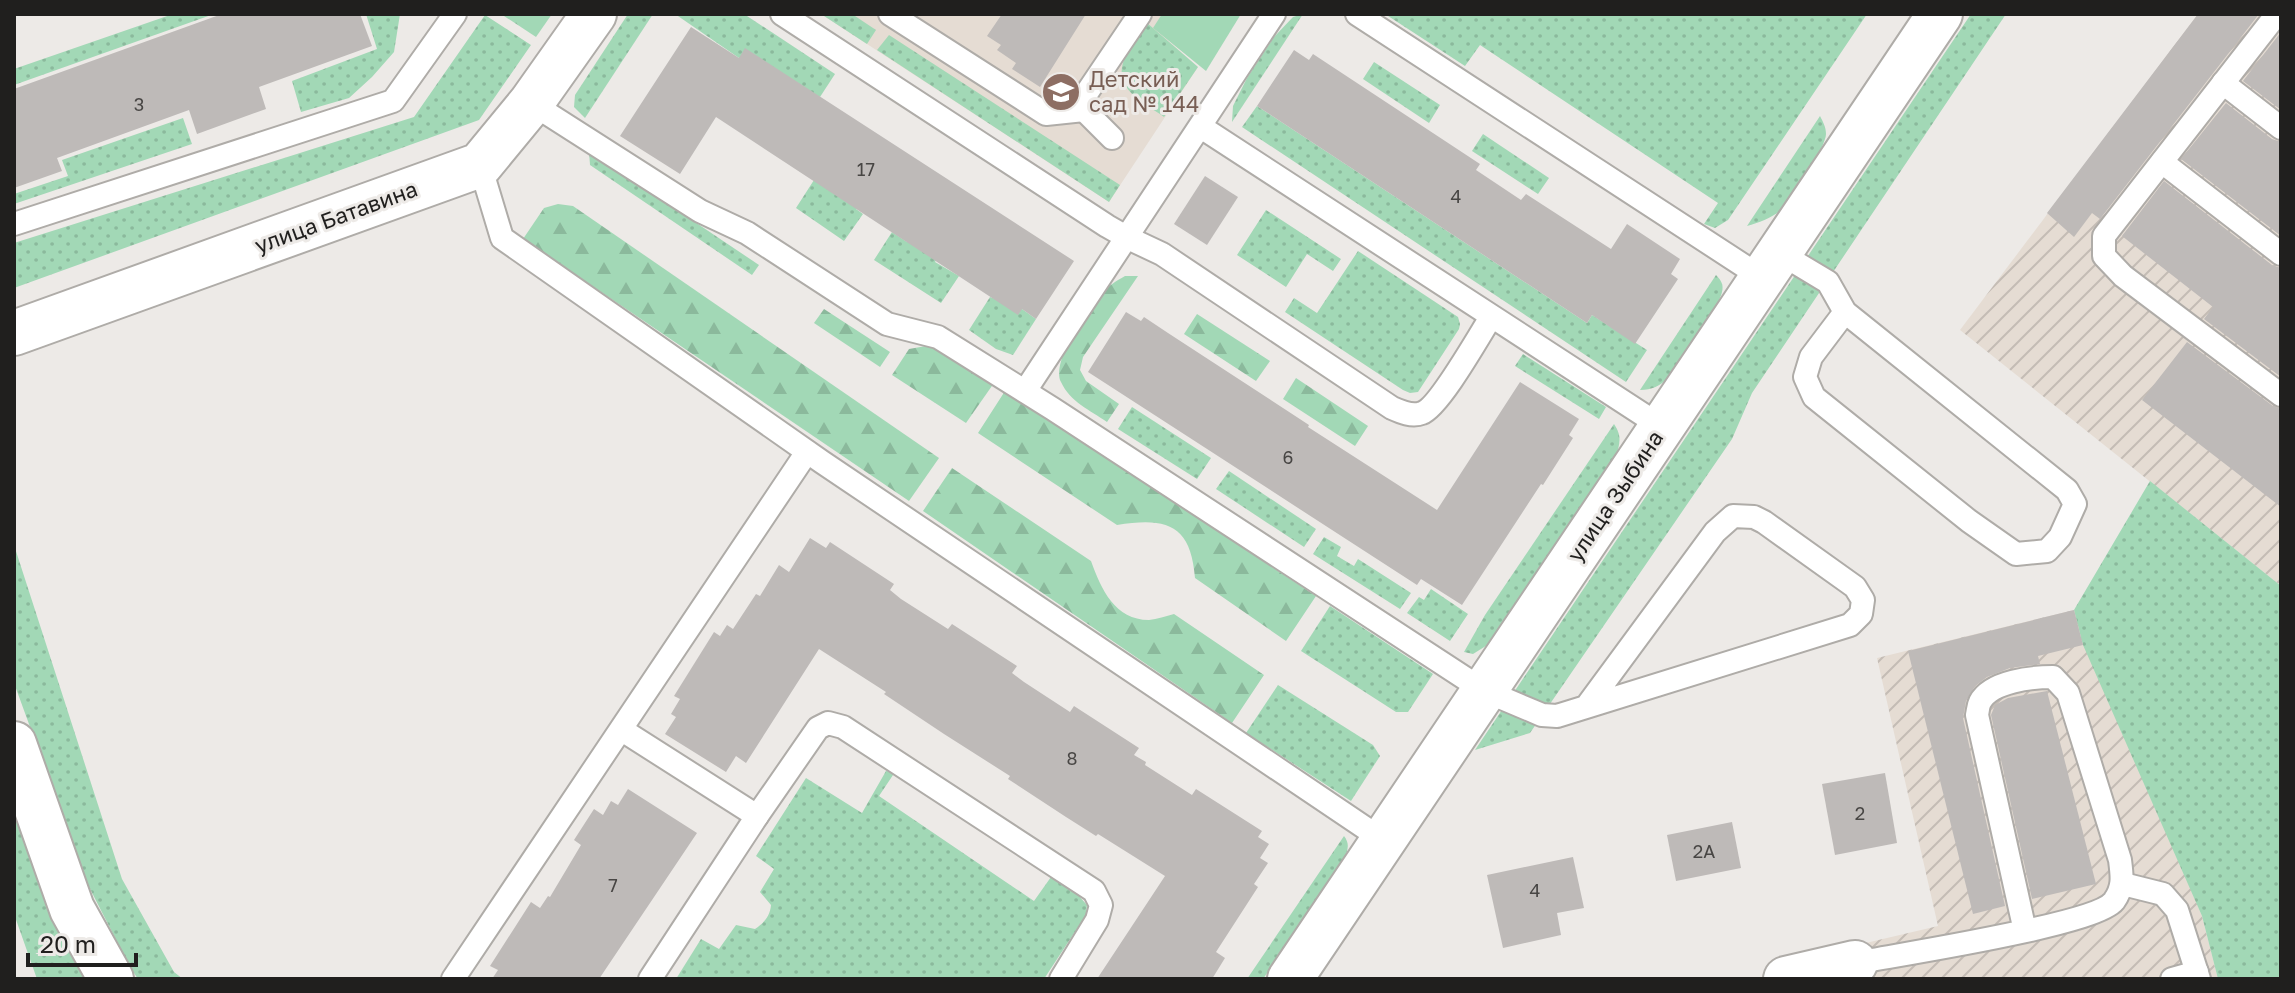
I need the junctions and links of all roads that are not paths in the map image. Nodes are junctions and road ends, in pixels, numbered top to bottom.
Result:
1 (455, 14) edge
2 (594, 14) edge
3 (782, 14) edge
4 (890, 14) edge
5 (1140, 14) edge
6 (1274, 14) edge
7 (1357, 14) edge
8 (1940, 14) edge
9 (2277, 14) edge
10 (2223, 83) junction
11 (531, 103) junction
12 (1084, 110) junction
13 (1201, 127) junction
14 (2281, 128) edge
15 (1112, 138) dead end
16 (2162, 162) junction
17 (480, 165) junction
18 (14, 224) edge
19 (1128, 238) junction
20 (2281, 254) edge
21 (1770, 264) junction
22 (1845, 312) junction
23 (1491, 317) junction
24 (14, 333) edge
25 (1025, 391) junction
26 (2281, 395) edge
27 (1662, 427) junction
28 (807, 452) junction
29 (1483, 690) junction
30 (1586, 707) junction
31 (622, 730) junction
32 (14, 744) edge
33 (757, 816) junction
34 (1383, 840) junction
35 (2123, 884) junction
36 (2025, 931) junction
37 (1857, 971) edge
38 (2198, 976) edge
39 (111, 979) edge
40 (453, 979) edge
41 (650, 979) edge
42 (1061, 979) edge
43 (1290, 979) edge
44 (1786, 979) edge
45 (2172, 979) edge

1 - 18 lane
2 - 11 street
3 - 19 lane
4 - 12 lane
5 - 12 lane
6 - 13 lane
7 - 21 lane
8 - 21 street, улица Зыбина
9 - 10 lane
10 - 14 lane
10 - 16 lane
11 - 17 street
11 - 25 lane
12 - 15 lane
13 - 19 lane
13 - 23 lane
16 - 20 lane
16 - 26 lane
17 - 24 street, улица Батавина
17 - 28 lane
19 - 23 lane
19 - 25 lane
21 - 22 lane
21 - 27 street, улица Зыбина
22 - 22 lane
23 - 27 lane
25 - 29 lane
27 - 29 street, улица Зыбина
28 - 31 lane
28 - 34 lane
29 - 30 lane
29 - 34 street, улица Зыбина
30 - 30 lane
31 - 33 lane
31 - 40 lane
32 - 39 street
33 - 41 lane
33 - 42 lane
34 - 43 street, улица Зыбина
35 - 36 lane
35 - 36 lane
35 - 38 lane
36 - 37 lane
37 - 44 street
38 - 45 lane

